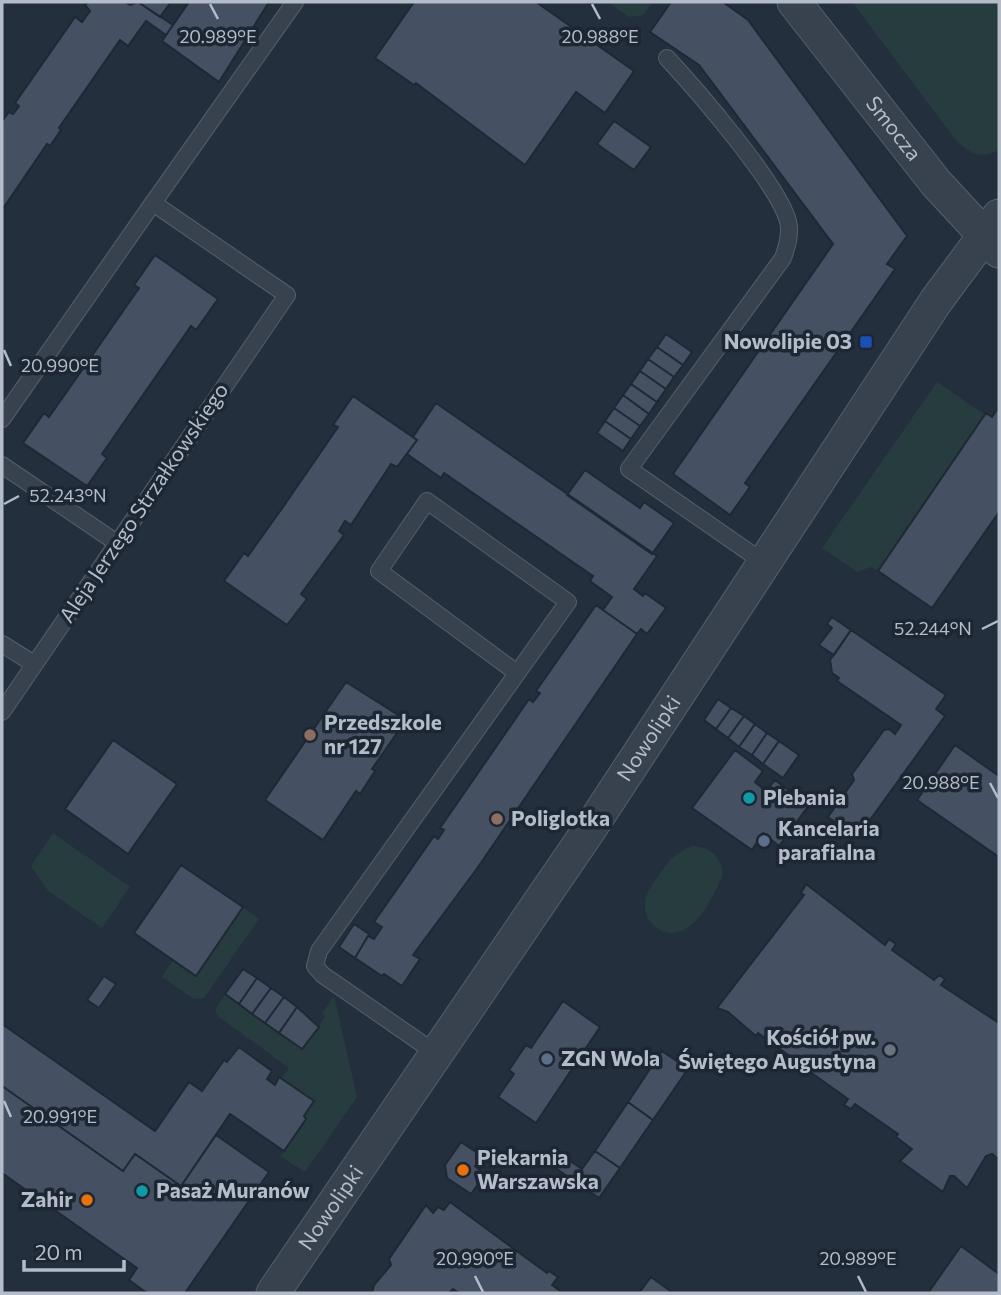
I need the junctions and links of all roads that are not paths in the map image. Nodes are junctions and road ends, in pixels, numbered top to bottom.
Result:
1 (295, 2) edge
2 (794, 2) edge
3 (667, 58) dead end
4 (153, 203) junction
5 (994, 235) edge
6 (2, 419) edge
7 (2, 465) edge
8 (117, 543) junction
9 (766, 564) junction
10 (2, 643) edge
11 (34, 664) junction
12 (517, 673) junction
13 (2, 712) edge
14 (437, 1054) junction
15 (272, 1293) edge

1 - 4 lane
2 - 5 street, Smocza
3 - 9 lane
4 - 6 lane
4 - 8 lane, Aleja Jerzego Strzałkowskiego
5 - 9 street, Nowolipki
7 - 8 lane
8 - 11 lane, Aleja Jerzego Strzałkowskiego
9 - 14 street, Nowolipki
10 - 11 lane
11 - 13 lane, Aleja Jerzego Strzałkowskiego
12 - 12 lane
12 - 14 lane
14 - 15 street, Nowolipki

